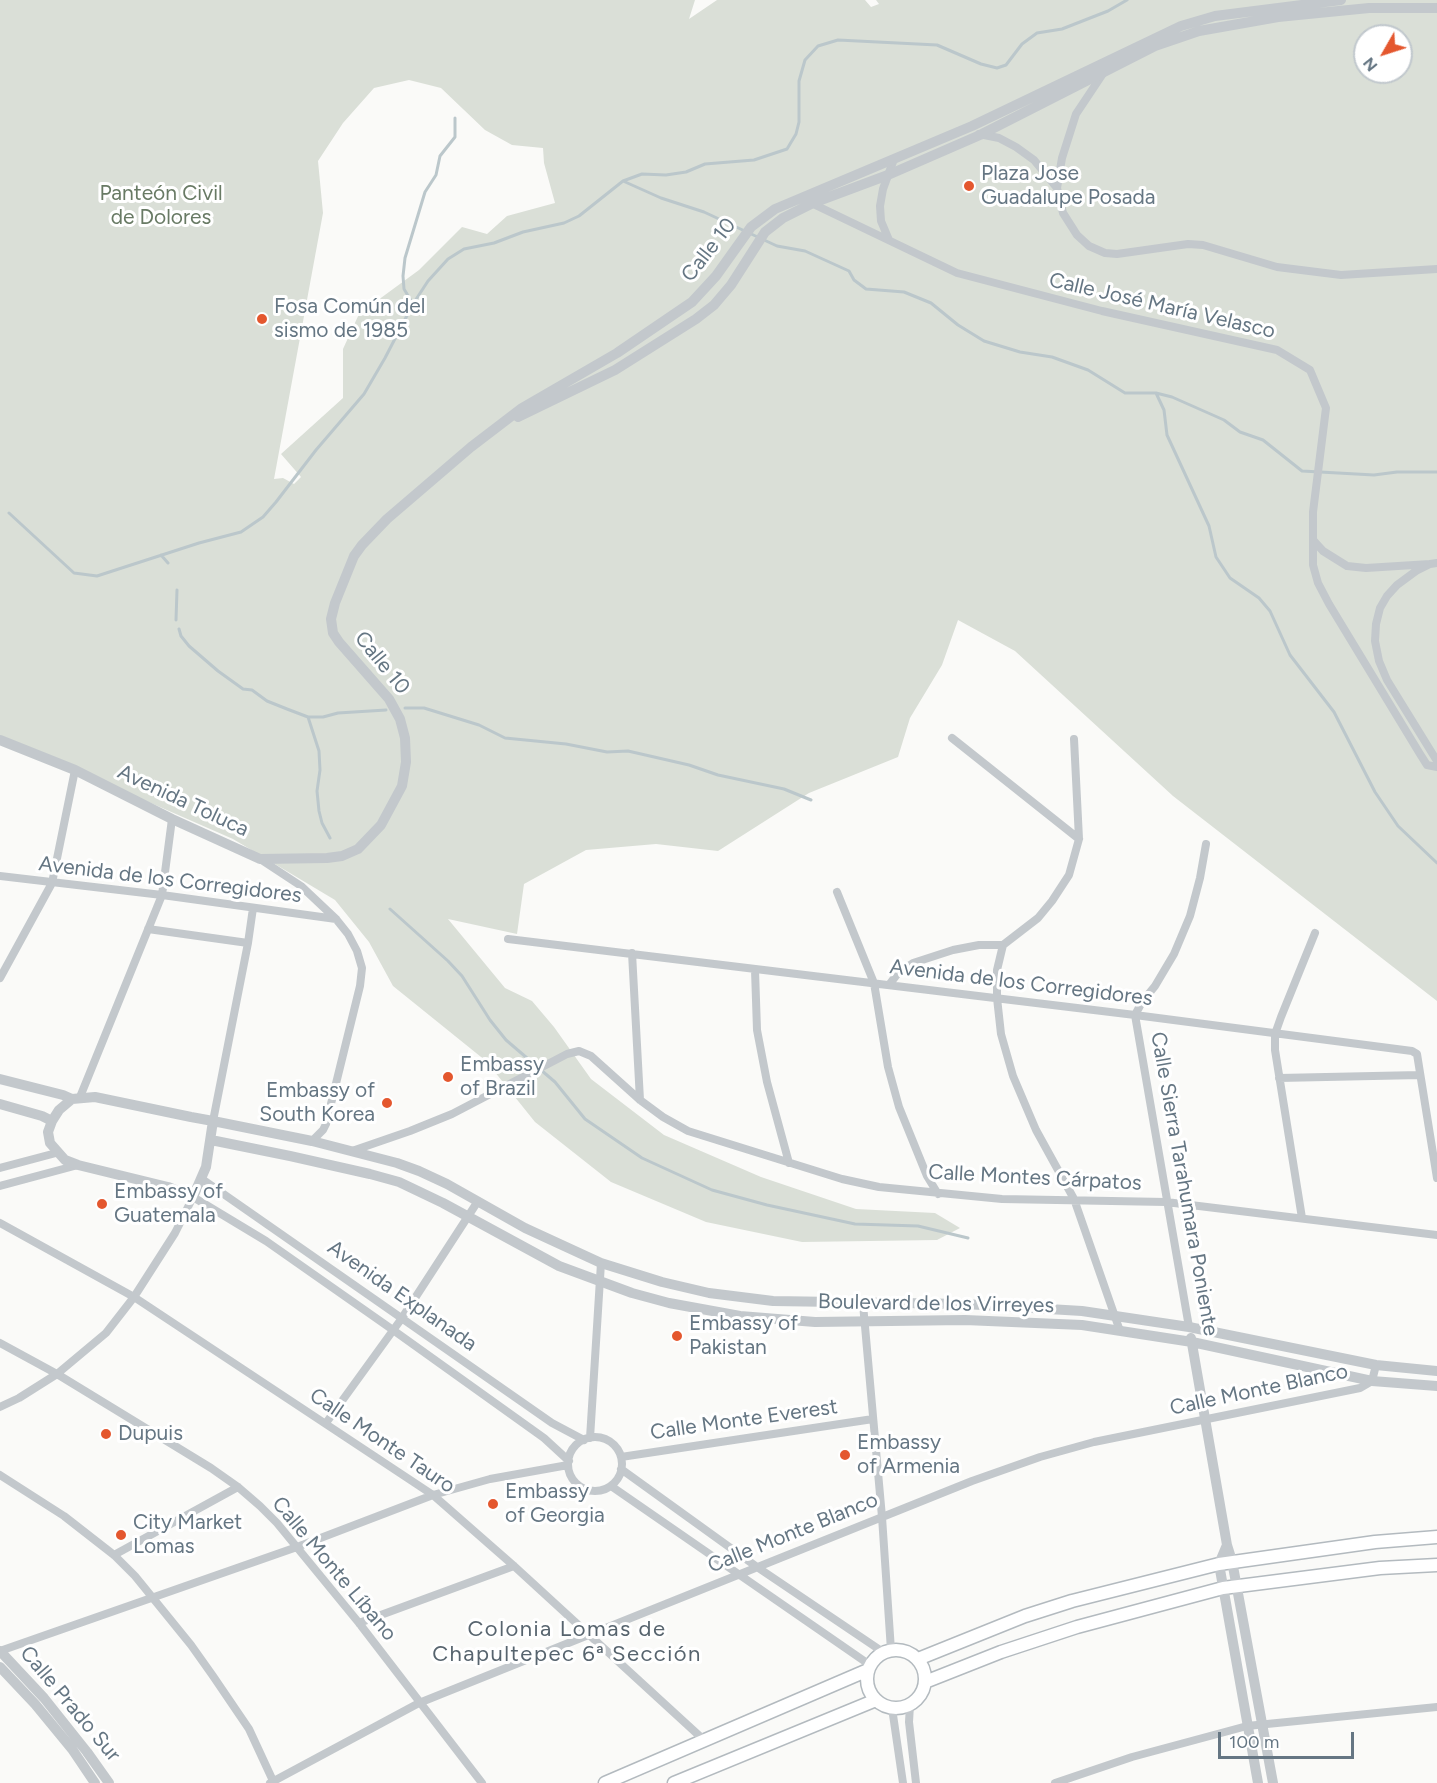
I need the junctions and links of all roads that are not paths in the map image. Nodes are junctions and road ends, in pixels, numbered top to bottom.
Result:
1 (1341, 0) edge
2 (1437, 8) edge
3 (1105, 71) junction
4 (972, 126) junction
5 (980, 135) junction
6 (894, 159) junction
7 (888, 175) junction
8 (1058, 188) junction
9 (801, 197) junction
10 (813, 203) junction
11 (890, 240) junction
12 (1437, 270) edge
13 (504, 423) junction
14 (1312, 540) junction
15 (1434, 563) edge
16 (952, 738) dead end
17 (1074, 739) dead end
18 (0, 740) edge
19 (1437, 762) edge
20 (1437, 766) edge
21 (75, 770) junction
22 (172, 819) junction
23 (1079, 839) junction
24 (1206, 844) dead end
25 (260, 859) junction
26 (0, 876) edge
27 (52, 883) junction
28 (837, 892) dead end
29 (162, 895) junction
30 (253, 908) junction
31 (336, 919) junction
32 (148, 929) junction
33 (1315, 933) dead end
34 (508, 939) dead end
35 (248, 943) junction
36 (1004, 945) junction
37 (632, 953) junction
38 (755, 970) junction
39 (0, 978) edge
40 (874, 983) junction
41 (889, 985) junction
42 (997, 998) junction
43 (1135, 1015) junction
44 (1275, 1034) junction
45 (1420, 1075) junction
46 (1279, 1078) junction
47 (0, 1079) edge
48 (76, 1098) junction
49 (640, 1100) junction
50 (0, 1104) edge
51 (52, 1121) junction
52 (213, 1121) junction
53 (211, 1140) junction
54 (312, 1141) junction
55 (351, 1151) junction
56 (56, 1153) junction
57 (789, 1163) junction
58 (78, 1166) junction
59 (0, 1168) edge
60 (1437, 1178) edge
61 (202, 1179) junction
62 (0, 1186) edge
63 (938, 1194) junction
64 (193, 1197) junction
65 (1074, 1199) junction
66 (478, 1201) junction
67 (1166, 1202) junction
68 (469, 1217) junction
69 (1302, 1218) junction
70 (0, 1223) edge
71 (1437, 1235) edge
72 (601, 1263) junction
73 (598, 1281) junction
74 (134, 1297) junction
75 (863, 1304) junction
76 (1116, 1316) junction
77 (402, 1318) junction
78 (864, 1323) junction
79 (1189, 1327) junction
80 (393, 1330) junction
81 (1120, 1331) junction
82 (1192, 1342) junction
83 (0, 1344) edge
84 (1376, 1365) junction
85 (1437, 1371) edge
86 (57, 1374) junction
87 (1372, 1381) junction
88 (1437, 1386) edge
89 (0, 1407) edge
90 (873, 1419) junction
91 (1206, 1419) junction
92 (326, 1423) junction
93 (587, 1439) junction
94 (621, 1457) junction
95 (568, 1463) junction
96 (621, 1469) junction
97 (0, 1475) edge
98 (611, 1486) junction
99 (238, 1487) junction
100 (433, 1495) junction
101 (882, 1517) junction
102 (1437, 1538) edge
103 (1227, 1545) junction
104 (297, 1547) junction
105 (114, 1555) junction
106 (1232, 1562) junction
107 (1219, 1564) junction
108 (1437, 1565) edge
109 (514, 1566) junction
110 (757, 1567) junction
111 (738, 1575) junction
112 (1236, 1587) junction
113 (1223, 1588) junction
114 (153, 1598) junction
115 (359, 1623) junction
116 (589, 1635) junction
117 (0, 1651) edge
118 (887, 1651) junction
119 (918, 1659) junction
120 (0, 1667) edge
121 (869, 1668) junction
122 (925, 1682) junction
123 (876, 1700) junction
124 (40, 1701) junction
125 (419, 1703) junction
126 (910, 1705) junction
127 (1437, 1707) edge
128 (892, 1708) junction
129 (1262, 1724) junction
130 (1247, 1726) junction
131 (705, 1741) junction
132 (273, 1782) edge
133 (95, 1783) edge
134 (109, 1783) edge
135 (482, 1783) edge
136 (604, 1783) edge
137 (674, 1783) edge
138 (903, 1783) edge
139 (916, 1783) edge
140 (1055, 1783) edge
141 (1258, 1783) edge
142 (1273, 1783) edge

1 - 4 street, Calle 10
2 - 3 street, Calle 10
3 - 5 street, Calle 10
3 - 8 street
4 - 5 street
4 - 6 street, Calle 10
5 - 7 street, Calle 10
5 - 8 street
6 - 7 street
6 - 9 street, Calle 10
7 - 10 street, Calle 10
7 - 11 street
8 - 12 street
9 - 10 street, Calle José María Velasco
9 - 13 street, Calle 10
10 - 11 street, Calle José María Velasco
10 - 13 street, Calle 10
11 - 14 street, Calle José María Velasco
13 - 25 street, Calle 10
14 - 15 street
14 - 20 street, Calle José María Velasco
15 - 19 street
16 - 23 street
17 - 23 street
18 - 21 street, Avenida Toluca
21 - 22 street, Avenida Toluca
21 - 27 street
22 - 25 street, Avenida Toluca
22 - 29 street
23 - 36 street
24 - 43 street, Calle Sierra Tarahumara Poniente
25 - 31 street, Avenida Toluca
26 - 27 street, Avenida de los Corregidores
27 - 29 street, Avenida de los Corregidores
27 - 39 street
28 - 40 street
29 - 30 street, Avenida de los Corregidores
29 - 32 street
30 - 31 street, Avenida de los Corregidores
30 - 35 street
31 - 54 street, Avenida Toluca
32 - 35 street
32 - 48 street
33 - 44 street
34 - 37 street, Avenida de los Corregidores
35 - 52 street
36 - 41 street
36 - 42 street
37 - 38 street, Avenida de los Corregidores
37 - 49 street
38 - 40 street, Avenida de los Corregidores
38 - 57 street
40 - 41 street, Avenida de los Corregidores
40 - 63 street
41 - 42 street, Avenida de los Corregidores
42 - 43 street, Avenida de los Corregidores
42 - 65 street
43 - 44 street, Avenida de los Corregidores
43 - 67 street, Calle Sierra Tarahumara Poniente
44 - 45 street, Avenida de los Corregidores
44 - 46 street
45 - 46 street
45 - 60 street
46 - 69 street
47 - 48 street
48 - 51 street
48 - 52 street, Boulevard de los Virreyes
49 - 55 street, Calle Montes Cárpatos
49 - 57 street, Calle Montes Cárpatos
50 - 51 street
51 - 56 street
52 - 53 street
52 - 54 street, Boulevard de los Virreyes
53 - 61 street
53 - 68 street, Boulevard de los Virreyes
54 - 55 street, Boulevard de los Virreyes
55 - 66 street, Boulevard de los Virreyes
56 - 58 street
56 - 59 street
57 - 63 street, Calle Montes Cárpatos
58 - 62 street
58 - 64 street
61 - 64 street
61 - 77 street, Avenida Explanada
63 - 65 street, Calle Montes Cárpatos
64 - 74 street
64 - 80 street, Avenida Explanada
65 - 67 street, Calle Montes Cárpatos
65 - 76 street
66 - 68 street
66 - 72 street, Boulevard de los Virreyes
67 - 69 street, Calle Montes Cárpatos
67 - 79 street, Calle Sierra Tarahumara Poniente
68 - 73 street, Boulevard de los Virreyes
68 - 77 street
69 - 71 street, Calle Montes Cárpatos
70 - 74 street, Calle Monte Tauro
72 - 73 street
72 - 75 street, Boulevard de los Virreyes
73 - 78 street, Boulevard de los Virreyes
73 - 93 street
74 - 86 street
74 - 92 street, Calle Monte Tauro
75 - 76 street, Boulevard de los Virreyes
75 - 78 street
76 - 79 street, Boulevard de los Virreyes
76 - 81 street
77 - 80 street
77 - 93 street, Avenida Explanada
78 - 81 street, Boulevard de los Virreyes
78 - 90 street
79 - 82 street, Calle Sierra Tarahumara Poniente
79 - 84 street, Boulevard de los Virreyes
80 - 92 street
80 - 95 street, Avenida Explanada
81 - 82 street, Boulevard de los Virreyes
82 - 87 street, Boulevard de los Virreyes
82 - 91 street, Calle Sierra Tarahumara Poniente
83 - 86 street, Calle Monte Líbano
84 - 85 street, Boulevard de los Virreyes
84 - 87 street, Calle Monte Blanco
86 - 89 street
86 - 99 street, Calle Monte Líbano
87 - 88 street, Boulevard de los Virreyes
87 - 91 street, Calle Monte Blanco
90 - 94 street, Calle Monte Everest
90 - 101 street
91 - 101 street, Calle Monte Blanco
91 - 103 street, Calle Sierra Tarahumara Poniente
92 - 100 street, Calle Monte Tauro
93 - 94 street
93 - 95 street
94 - 96 street
95 - 98 street
95 - 100 street
96 - 98 street
96 - 110 street
97 - 105 street
98 - 111 street
99 - 104 street, Calle Monte Líbano
99 - 105 street
100 - 104 street
100 - 109 street, Calle Monte Tauro
101 - 110 street, Calle Monte Blanco
101 - 118 street
102 - 106 main road
103 - 106 street, Calle Sierra Tarahumara Poniente
103 - 107 street
104 - 114 street
104 - 115 street, Calle Monte Líbano
105 - 114 street
106 - 107 main road
106 - 112 street, Calle Sierra Tarahumara Poniente
107 - 113 street
107 - 119 main road
108 - 112 main road
109 - 115 street
109 - 116 street, Calle Monte Tauro
110 - 111 street, Calle Monte Blanco
110 - 118 street
111 - 116 street, Calle Monte Blanco
111 - 121 street
112 - 113 main road
112 - 129 street, Calle Sierra Tarahumara Poniente
113 - 122 main road
113 - 130 street
114 - 117 street
114 - 132 street
115 - 125 street, Calle Monte Líbano
116 - 125 street, Calle Monte Blanco
116 - 131 street, Calle Monte Tauro
117 - 124 street, Calle Prado Sur
118 - 119 main road
118 - 121 main road
119 - 122 main road
120 - 124 street, Calle Prado Sur
121 - 123 main road
121 - 131 main road
122 - 126 main road
123 - 128 main road
123 - 137 main road
124 - 133 street, Calle Prado Sur
124 - 134 street, Calle Prado Sur
125 - 132 street, Calle Monte Blanco
125 - 135 street, Calle Monte Líbano
126 - 128 main road
126 - 139 street
127 - 129 street
128 - 138 street
129 - 130 street
129 - 142 street, Calle Sierra Tarahumara Poniente
130 - 140 street
130 - 141 street
131 - 136 main road

